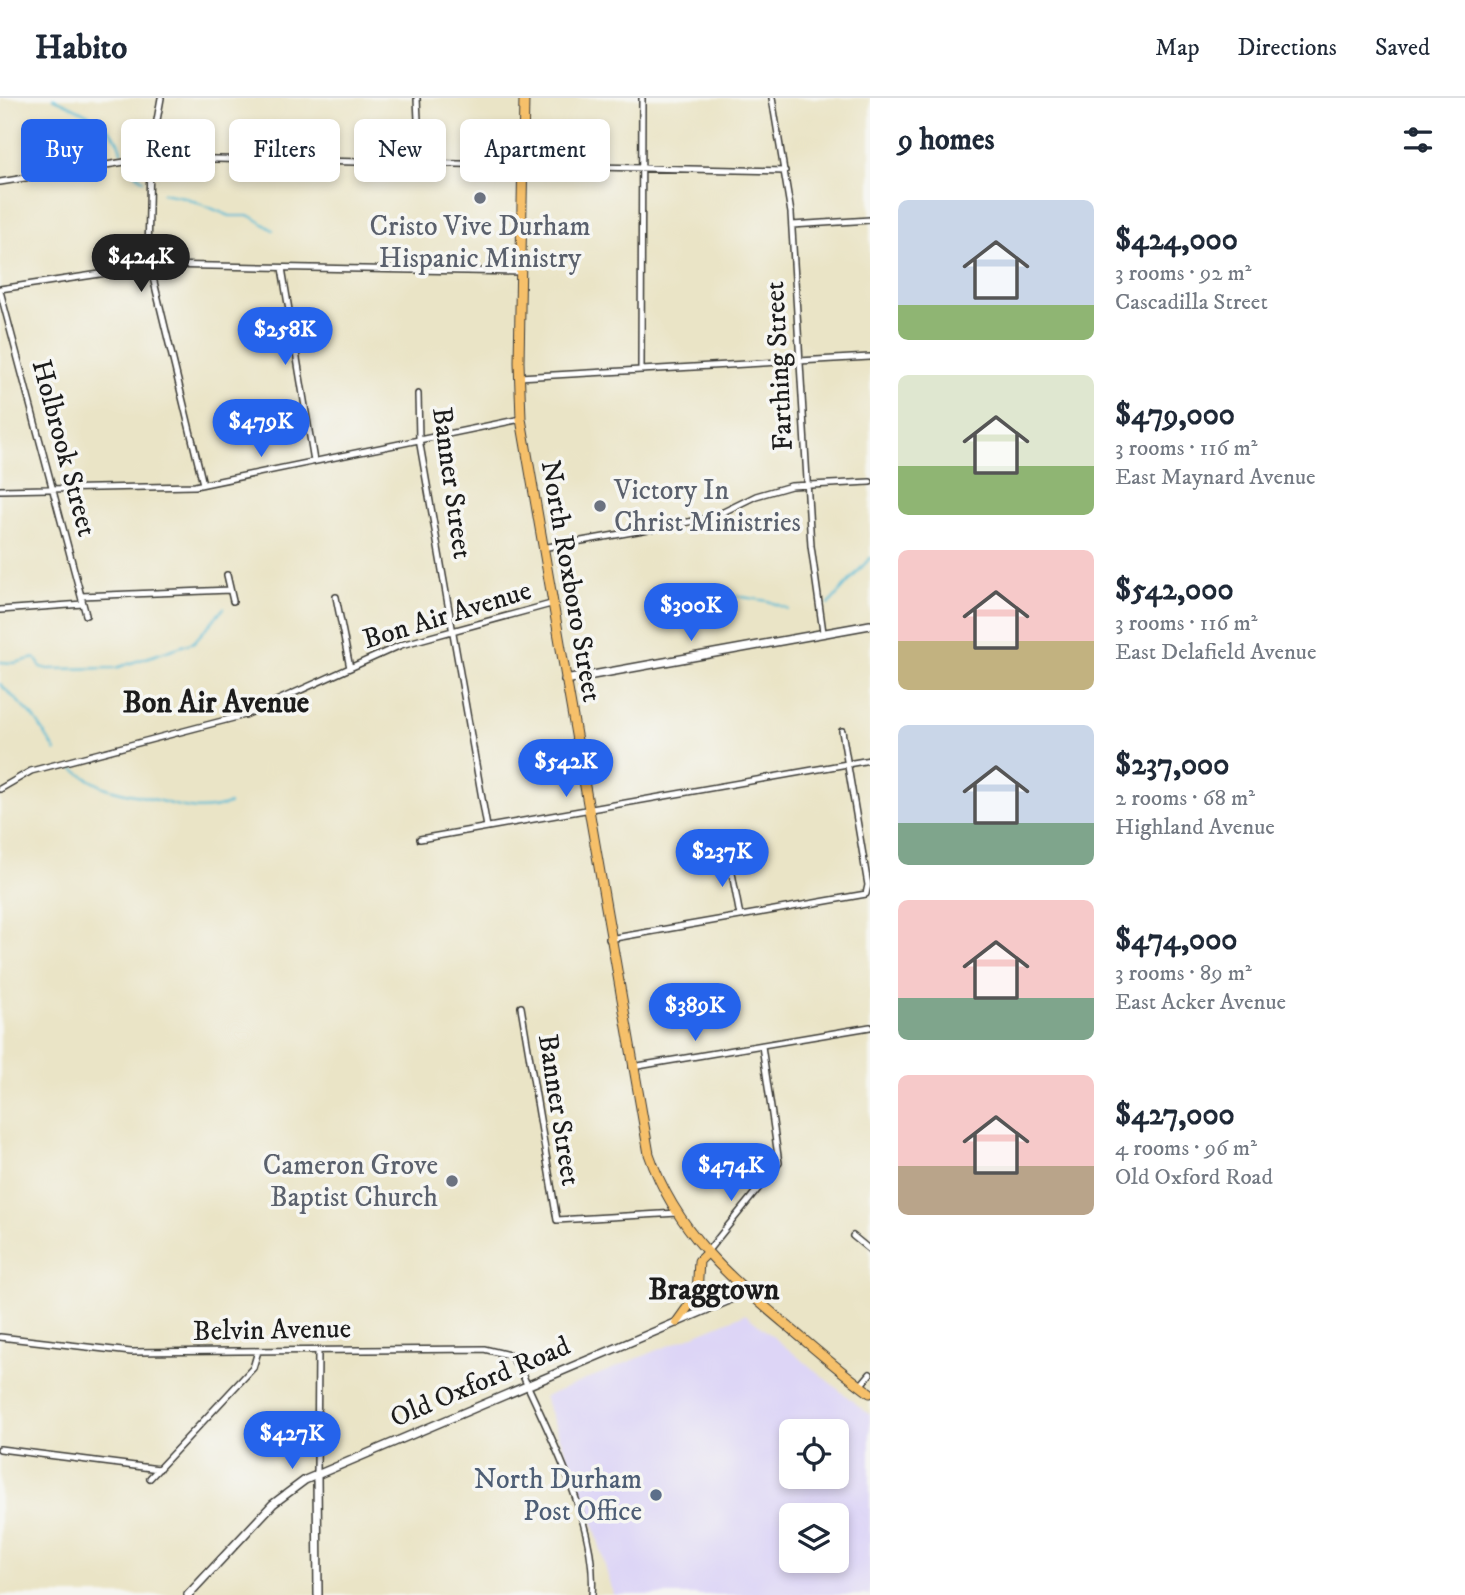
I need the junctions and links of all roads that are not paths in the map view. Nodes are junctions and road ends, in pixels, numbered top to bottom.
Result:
1 (161, 98) edge
2 (417, 98) edge
3 (524, 98) edge
4 (642, 98) edge
5 (772, 98) edge
6 (157, 119) edge
7 (418, 119) edge
8 (524, 119) edge
9 (215, 160) edge
10 (354, 163) edge
11 (121, 164) edge
12 (610, 167) edge
13 (641, 168) junction
14 (785, 171) junction
15 (150, 182) edge
16 (523, 182) edge
17 (0, 183) edge
18 (870, 220) edge
19 (792, 225) junction
20 (149, 266) junction
21 (282, 268) junction
22 (521, 272) junction
23 (0, 290) edge
24 (870, 357) edge
25 (800, 361) junction
26 (641, 370) junction
27 (519, 377) junction
28 (418, 394) dead end
29 (521, 419) junction
30 (419, 439) junction
31 (314, 461) junction
32 (870, 482) edge
33 (203, 484) junction
34 (807, 485) junction
35 (54, 489) junction
36 (0, 491) edge
37 (542, 548) junction
38 (227, 575) dead end
39 (230, 590) junction
40 (81, 596) junction
41 (336, 597) dead end
42 (233, 601) dead end
43 (83, 604) junction
44 (551, 604) junction
45 (0, 610) edge
46 (86, 615) dead end
47 (870, 625) edge
48 (453, 631) junction
49 (823, 632) junction
50 (350, 668) junction
51 (565, 680) junction
52 (842, 731) dead end
53 (870, 760) edge
54 (847, 764) junction
55 (0, 789) edge
56 (587, 808) junction
57 (487, 827) junction
58 (420, 839) dead end
59 (729, 857) dead end
60 (740, 916) junction
61 (609, 939) junction
62 (521, 1007) dead end
63 (870, 1027) edge
64 (762, 1046) junction
65 (632, 1067) junction
66 (678, 1213) junction
67 (853, 1236) dead end
68 (870, 1250) edge
69 (706, 1254) junction
70 (744, 1290) junction
71 (677, 1322) junction
72 (0, 1337) edge
73 (258, 1351) junction
74 (318, 1351) junction
75 (870, 1374) edge
76 (527, 1384) junction
77 (860, 1386) junction
78 (870, 1393) edge
79 (0, 1450) edge
80 (159, 1469) junction
81 (317, 1474) junction
82 (150, 1478) dead end
83 (188, 1595) edge
84 (318, 1595) edge
85 (592, 1595) edge

1 - 6 street
2 - 7 street
3 - 8 main road, North Roxboro Street
4 - 13 street
5 - 14 street, Farthing Street
9 - 10 street
11 - 17 street
12 - 13 street
13 - 14 street
13 - 26 street
14 - 19 street, Farthing Street
15 - 20 street
16 - 22 main road, North Roxboro Street
18 - 19 street
19 - 25 street, Farthing Street
20 - 21 street
20 - 23 street
20 - 33 street
21 - 22 street
21 - 31 street
22 - 27 main road, North Roxboro Street
23 - 35 street, Holbrook Street
24 - 25 street
25 - 26 street
25 - 34 street, Farthing Street
26 - 27 street
27 - 29 main road, North Roxboro Street
28 - 30 street, Banner Street
29 - 30 street
29 - 37 main road, North Roxboro Street
30 - 31 street
30 - 48 street, Banner Street
31 - 33 street
32 - 34 street
33 - 35 street
34 - 37 street
34 - 49 street, Farthing Street
35 - 36 street
35 - 40 street, Holbrook Street
37 - 44 main road, North Roxboro Street
38 - 39 street
39 - 40 street
39 - 42 street
40 - 43 street, Holbrook Street
41 - 50 street
43 - 45 street
43 - 46 street, Holbrook Street
44 - 48 street, Bon Air Avenue
44 - 51 main road, North Roxboro Street
47 - 49 street
48 - 50 street, Bon Air Avenue
48 - 57 street, Banner Street
49 - 51 street
50 - 55 street, Bon Air Avenue
51 - 56 main road, North Roxboro Street
52 - 54 street
53 - 54 street
54 - 56 street
54 - 60 street
56 - 57 street
56 - 61 main road, North Roxboro Street
57 - 58 street
59 - 60 street
60 - 61 street
61 - 65 main road, North Roxboro Street
62 - 66 street, Banner Street
63 - 64 street
64 - 65 street
64 - 69 street
65 - 66 main road, North Roxboro Street
66 - 69 main road, North Roxboro Street
67 - 68 street
69 - 70 main road, North Roxboro Street
69 - 71 main road
70 - 71 street, Old Oxford Road
70 - 77 main road, North Roxboro Street
71 - 76 street, Old Oxford Road
72 - 73 street, Belvin Avenue
73 - 74 street, Belvin Avenue
73 - 80 street
74 - 76 street, Belvin Avenue
74 - 81 street
75 - 77 street
76 - 81 street, Old Oxford Road
76 - 85 street, Belvin Avenue
77 - 78 main road, North Roxboro Street
79 - 80 street
80 - 82 street
81 - 83 street, Old Oxford Road
81 - 84 street

